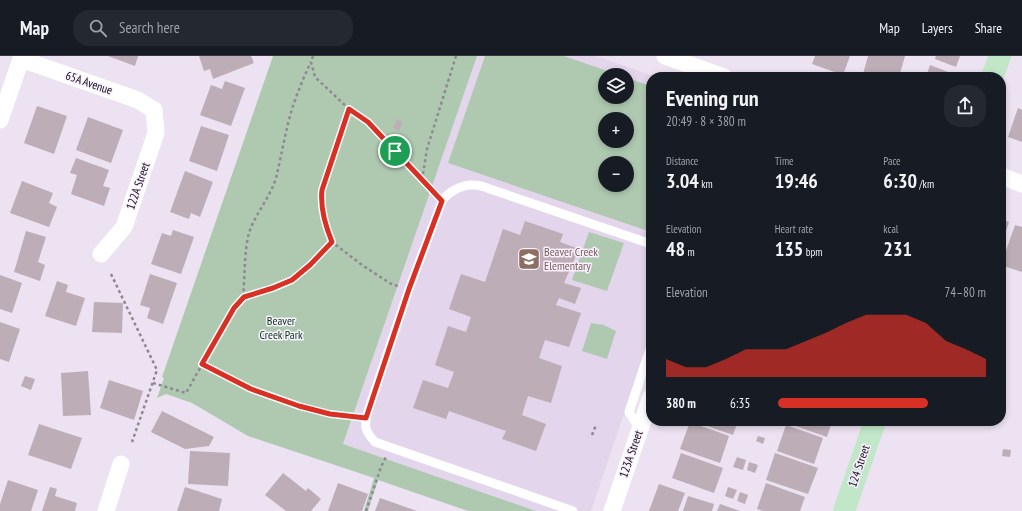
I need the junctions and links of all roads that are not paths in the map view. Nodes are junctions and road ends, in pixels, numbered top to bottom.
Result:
1 (665, 56) edge
2 (1000, 56) edge
3 (22, 58) edge
4 (710, 72) edge
5 (994, 72) edge
6 (154, 110) joint
7 (0, 120) edge
8 (1006, 178) edge
9 (1022, 184) edge
10 (646, 242) edge
11 (101, 254) dead end
12 (646, 361) edge
13 (646, 412) edge
14 (873, 426) edge
15 (640, 430) junction
16 (121, 464) dead end
17 (106, 511) edge
18 (573, 511) edge
19 (612, 511) edge
20 (844, 511) edge

1 - 4 street
2 - 5 street
3 - 6 street, 65A Avenue
3 - 7 street
6 - 11 street, 122A Street
8 - 9 street
10 - 18 lane
12 - 15 lane
13 - 15 street, 123A Street
14 - 20 street, 124 Street
15 - 19 street, 123A Street
16 - 17 street

